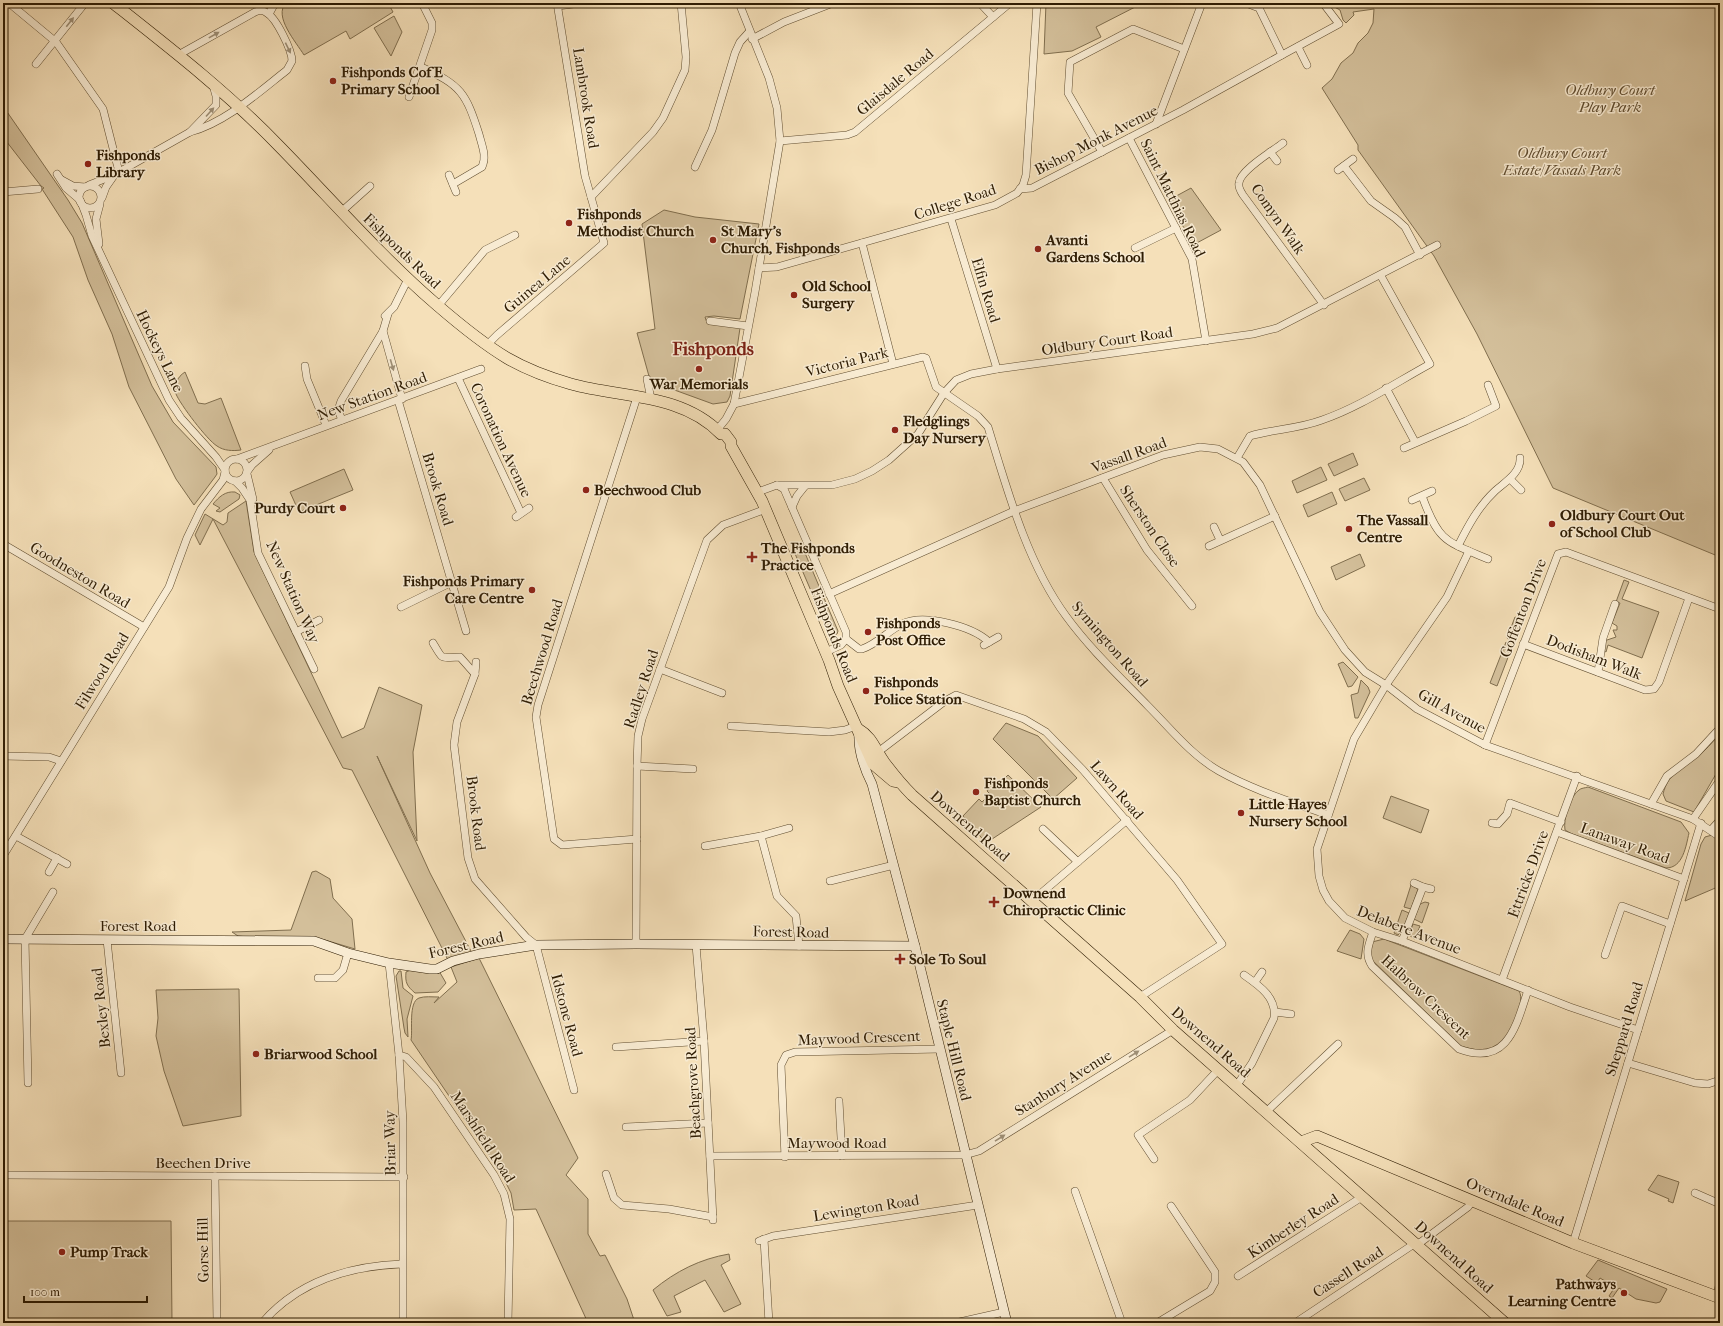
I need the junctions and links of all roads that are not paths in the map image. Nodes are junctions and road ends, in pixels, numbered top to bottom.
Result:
1 (9, 3) edge
2 (85, 3) edge
3 (113, 3) edge
4 (275, 3) edge
5 (422, 3) edge
6 (581, 3) edge
7 (680, 3) edge
8 (739, 3) edge
9 (832, 3) edge
10 (980, 3) edge
11 (1010, 3) edge
12 (1037, 3) edge
13 (1202, 3) edge
14 (1246, 3) edge
15 (1323, 3) edge
16 (558, 5) edge
17 (269, 14) junction
18 (993, 17) junction
19 (751, 35) junction
20 (56, 42) junction
21 (1298, 47) junction
22 (1184, 49) junction
23 (180, 54) junction
24 (1282, 55) junction
25 (36, 64) dead end
26 (1307, 65) dead end
27 (421, 67) junction
28 (213, 85) junction
29 (409, 97) dead end
30 (238, 108) junction
31 (1156, 124) junction
32 (190, 132) junction
33 (1129, 138) junction
34 (780, 141) junction
35 (1283, 143) dead end
36 (1102, 152) junction
37 (1270, 152) junction
38 (1353, 159) dead end
39 (1277, 161) dead end
40 (695, 167) dead end
41 (119, 172) junction
42 (448, 175) dead end
43 (453, 184) junction
44 (87, 186) junction
45 (370, 186) dead end
46 (38, 189) dead end
47 (1020, 189) junction
48 (3, 192) edge
49 (456, 192) dead end
50 (591, 197) junction
51 (101, 200) junction
52 (80, 201) junction
53 (341, 212) junction
54 (951, 219) junction
55 (1176, 228) junction
56 (515, 235) dead end
57 (604, 243) joint
58 (862, 243) junction
59 (1437, 245) dead end
60 (1135, 248) dead end
61 (1420, 255) junction
62 (103, 260) junction
63 (759, 268) junction
64 (1381, 276) junction
65 (408, 279) junction
66 (1324, 305) junction
67 (438, 306) junction
68 (710, 321) dead end
69 (748, 326) junction
70 (384, 331) junction
71 (1206, 340) junction
72 (487, 345) junction
73 (893, 364) junction
74 (305, 366) dead end
75 (481, 369) dead end
76 (997, 370) junction
77 (458, 378) junction
78 (647, 379) dead end
79 (1488, 385) dead end
80 (1386, 388) junction
81 (944, 393) junction
82 (637, 397) junction
83 (651, 399) junction
84 (400, 400) junction
85 (734, 404) junction
86 (342, 420) junction
87 (326, 426) junction
88 (718, 432) junction
89 (1415, 442) junction
90 (205, 445) junction
91 (272, 447) junction
92 (1404, 448) dead end
93 (1237, 458) junction
94 (1520, 458) dead end
95 (234, 460) junction
96 (225, 471) junction
97 (247, 473) junction
98 (1103, 478) junction
99 (1510, 479) junction
100 (235, 481) junction
101 (777, 485) junction
102 (805, 486) junction
103 (1521, 490) dead end
104 (1432, 491) dead end
105 (758, 492) junction
106 (211, 494) junction
107 (1422, 496) junction
108 (1412, 500) dead end
109 (792, 506) junction
110 (529, 508) dead end
111 (766, 510) junction
112 (1014, 511) junction
113 (1274, 516) junction
114 (255, 524) junction
115 (1214, 527) dead end
116 (1220, 540) junction
117 (3, 544) edge
118 (1209, 546) dead end
119 (1458, 546) junction
120 (1469, 551) junction
121 (1488, 560) dead end
122 (452, 582) junction
123 (830, 594) junction
124 (1689, 598) junction
125 (1615, 604) dead end
126 (1192, 606) dead end
127 (401, 607) dead end
128 (1720, 609) edge
129 (320, 620) dead end
130 (144, 627) junction
131 (466, 631) dead end
132 (296, 632) junction
133 (998, 637) dead end
134 (846, 639) junction
135 (433, 643) dead end
136 (1523, 644) junction
137 (826, 652) junction
138 (476, 662) dead end
139 (314, 669) dead end
140 (660, 669) junction
141 (1598, 672) junction
142 (475, 674) junction
143 (1386, 685) junction
144 (722, 694) dead end
145 (731, 726) dead end
146 (1720, 728) edge
147 (858, 729) junction
148 (1485, 745) junction
149 (878, 752) junction
150 (3, 756) edge
151 (61, 761) junction
152 (873, 764) junction
153 (637, 766) junction
154 (693, 769) dead end
155 (1577, 776) junction
156 (1720, 780) edge
157 (900, 782) junction
158 (872, 784) junction
159 (1651, 804) junction
160 (1328, 815) junction
161 (1127, 820) junction
162 (1693, 820) junction
163 (1720, 820) edge
164 (1561, 822) junction
165 (1492, 823) dead end
166 (1701, 823) junction
167 (789, 828) dead end
168 (1043, 830) dead end
169 (1711, 830) junction
170 (1557, 832) junction
171 (16, 836) junction
172 (761, 836) junction
173 (1720, 837) edge
174 (637, 839) junction
175 (706, 846) dead end
176 (4, 853) edge
177 (57, 858) junction
178 (1078, 862) junction
179 (67, 864) dead end
180 (894, 865) junction
181 (49, 872) dead end
182 (1684, 879) junction
183 (830, 881) dead end
184 (1414, 883) dead end
185 (1423, 887) junction
186 (1432, 889) dead end
187 (53, 892) dead end
188 (1032, 901) junction
189 (1670, 924) junction
190 (1373, 932) junction
191 (3, 939) edge
192 (25, 939) junction
193 (107, 940) junction
194 (1402, 941) junction
195 (636, 944) junction
196 (696, 944) junction
197 (536, 945) junction
198 (799, 946) junction
199 (915, 946) junction
200 (348, 953) junction
201 (1605, 954) dead end
202 (389, 963) junction
203 (1262, 972) dead end
204 (1244, 975) dead end
205 (318, 978) dead end
206 (1502, 980) junction
207 (1255, 982) junction
208 (1528, 990) junction
209 (1140, 997) junction
210 (1275, 1012) junction
211 (1291, 1014) dead end
212 (1173, 1030) junction
213 (1638, 1030) junction
214 (704, 1041) junction
215 (1338, 1044) dead end
216 (616, 1047) dead end
217 (940, 1049) junction
218 (399, 1054) junction
219 (1628, 1063) junction
220 (1219, 1069) junction
221 (121, 1073) dead end
222 (1720, 1080) edge
223 (28, 1082) dead end
224 (1237, 1085) junction
225 (574, 1090) dead end
226 (839, 1101) dead end
227 (1267, 1111) junction
228 (708, 1123) junction
229 (626, 1127) dead end
230 (1301, 1142) junction
231 (965, 1155) junction
232 (710, 1156) junction
233 (842, 1156) junction
234 (785, 1157) junction
235 (1154, 1159) dead end
236 (3, 1174) edge
237 (606, 1174) dead end
238 (215, 1176) junction
239 (404, 1177) junction
240 (1075, 1191) dead end
241 (1695, 1193) dead end
242 (1362, 1197) junction
243 (1473, 1200) junction
244 (1720, 1204) edge
245 (978, 1205) junction
246 (1171, 1206) dead end
247 (1573, 1243) junction
248 (1416, 1244) junction
249 (402, 1264) junction
250 (1238, 1276) dead end
251 (1720, 1280) edge
252 (1719, 1297) edge
253 (1004, 1312) junction
254 (266, 1321) edge
255 (216, 1323) edge
256 (403, 1323) edge
257 (508, 1323) edge
258 (769, 1323) edge
259 (955, 1323) edge
260 (1007, 1323) edge
261 (1122, 1323) edge
262 (1157, 1323) edge
263 (1295, 1323) edge
264 (1505, 1323) edge

1 - 20 street
20 -> 2 street
3 - 23 main road, Fishponds Road
4 - 17 street
5 - 27 street
6 - 16 street
7 - 50 street
8 - 19 street
9 - 19 street
10 - 18 street
11 - 18 street, Glaisdale Road
12 - 47 street
13 - 22 street
14 - 24 street
15 - 21 street, Bishop Monk Avenue
16 - 50 street, Lambrook Road
23 -> 17 street
17 -> 30 street, Hockeys Lane
18 - 34 street, Glaisdale Road
19 - 34 street
19 - 40 street
20 - 25 street
20 - 41 street
21 - 24 street, Bishop Monk Avenue
21 - 26 street
22 - 31 street
22 - 36 street
23 - 28 main road, Fishponds Road
24 - 31 street, Bishop Monk Avenue
27 - 29 street
27 - 43 street
28 - 30 main road, Fishponds Road
32 -> 28 street, Hockeys Lane
30 - 32 street, Hockeys Lane
30 - 53 main road, Fishponds Road
31 - 33 street, Bishop Monk Avenue
32 - 41 street, Hockeys Lane
33 - 36 street, Bishop Monk Avenue
33 - 55 street, Saint Matthias Road
34 - 63 street
35 - 37 street, Comyn Walk
36 - 47 street, Bishop Monk Avenue
37 - 39 street
37 - 66 street, Comyn Walk
38 - 61 street
41 - 44 street, Hockeys Lane
41 - 51 street, Hockeys Lane
42 - 43 street
43 - 49 street
44 - 51 street
44 - 52 street
44 - 52 street
45 - 53 street
46 - 48 street
47 - 54 street, College Road
50 - 57 street, Lambrook Road
51 - 52 street
51 - 62 street, Hockeys Lane
52 - 62 street, Hockeys Lane
53 - 65 main road, Fishponds Road
54 - 58 street, College Road
54 - 76 street, Elfin Road
55 - 60 street
55 - 71 street, Saint Matthias Road
56 - 67 street
57 - 72 street, Guinea Lane
58 - 63 street, College Road
58 - 73 street
59 - 61 street, Oldbury Court Road
61 - 64 street, Oldbury Court Road
62 - 90 street, Hockeys Lane
63 - 69 street
64 - 66 street, Oldbury Court Road
64 - 80 street
65 - 67 main road, Fishponds Road
65 - 70 street
66 - 71 street, Oldbury Court Road
67 - 72 main road, Fishponds Road
68 - 69 street
69 - 85 street
70 -> 84 street, Brook Road
70 - 86 street
71 - 76 street, Oldbury Court Road
72 - 82 main road, Fishponds Road
73 - 81 street, Victoria Park
73 - 85 street, Victoria Park
74 - 87 street
75 - 77 street, New Station Road
76 - 81 street, Oldbury Court Road
77 - 84 street, New Station Road
77 - 110 street, Coronation Avenue
78 - 83 street
79 - 89 street
80 - 89 street
80 - 93 street
81 - 102 street, Oldbury Court Road
81 - 112 street, Symington Road
82 - 83 main road, Fishponds Road
82 - 174 street, Beechwood Road
83 - 88 main road, Fishponds Road
84 - 86 street, New Station Road
84 - 122 street, Brook Road
85 - 88 street
86 - 87 street, New Station Road
87 - 91 street, New Station Road
88 - 105 main road, Fishponds Road
89 - 92 street
90 - 95 street, Hockeys Lane
90 - 96 street, Hockeys Lane
91 - 95 street, New Station Road
91 - 97 street, New Station Road
93 - 98 street, Vassall Road
93 - 113 street, Gill Avenue
94 - 99 street
95 - 96 street
95 - 97 street
96 - 100 street
96 - 106 street, Filwood Road
97 - 100 street
97 - 114 street, New Station Way
98 - 112 street, Vassall Road
98 - 126 street, Sherston Close
99 - 103 street
99 - 119 street
100 - 106 street, Filwood Road
100 - 114 street, New Station Way
101 - 102 street, Oldbury Court Road
101 - 105 street
101 - 109 street
102 - 109 street
104 - 107 street
105 - 111 main road, Fishponds Road
106 - 130 street, Filwood Road
107 - 108 street
107 - 119 street
109 - 123 street
111 - 137 main road, Fishponds Road
111 - 140 street, Radley Road
112 - 123 street, Vassall Road
112 - 160 street, Symington Road
113 - 116 street
113 - 143 street, Gill Avenue
114 - 132 street, New Station Way
115 - 116 street
116 - 118 street
117 - 130 street, Goodneston Road
119 - 120 street
120 - 121 street
120 - 143 street, Delabere Avenue
122 - 127 street
122 - 131 street, Brook Road
123 - 134 street
124 - 128 street, Goffenton Drive
124 - 136 street, Goffenton Drive
124 - 141 street, Dodisham Walk
125 - 141 street
129 - 132 street
130 - 151 street, Filwood Road
132 - 139 street, New Station Way
133 - 134 street
134 - 137 street
135 - 142 street
136 - 141 street, Dodisham Walk
136 - 148 street, Goffenton Drive
137 - 147 main road, Fishponds Road
138 - 142 street, Brook Road
140 - 144 street
140 - 153 street, Radley Road
142 - 197 street, Brook Road
143 - 148 street, Gill Avenue
143 - 160 street, Delabere Avenue
145 - 147 street
146 - 159 street
147 - 149 main road, Fishponds Road
147 - 152 main road, Fishponds Road
147 - 158 main road, Staple Hill Road
148 - 155 street, Gill Avenue
149 - 157 main road, Downend Road
149 - 161 street, Lawn Road
150 - 151 street
151 - 171 street, Filwood Road
152 - 157 main road, Downend Road
152 - 158 main road, Staple Hill Road
153 - 154 street
153 - 174 street, Radley Road
155 - 159 street, Gill Avenue
155 - 164 street, Ettricke Drive
156 - 162 street
157 - 188 main road, Downend Road
158 - 180 main road, Staple Hill Road
159 - 162 street, Gill Avenue
160 - 190 street, Delabere Avenue
161 - 178 street
161 - 209 street, Lawn Road
162 - 166 street, Gill Avenue
163 - 169 street
164 - 165 street
164 - 170 street, Ettricke Drive
166 - 169 street, Gill Avenue
166 - 182 street, Sheppard Road
167 - 172 street
168 - 178 street
169 - 173 street, Gill Avenue
170 - 182 street, Lanaway Road
170 - 206 street, Ettricke Drive
171 - 176 street, Filwood Road
171 - 177 street
172 - 175 street
172 - 198 street
174 - 195 street, Radley Road
177 - 179 street
177 - 181 street
178 - 188 street
180 - 183 street
180 - 199 main road, Staple Hill Road
182 - 189 street, Sheppard Road
184 - 185 street
185 - 186 street
185 - 194 street
187 - 192 street
188 - 209 main road, Downend Road
189 - 201 street
189 - 213 street, Sheppard Road
190 - 194 street, Delabere Avenue
190 - 208 street, Halbrow Crescent
191 - 192 main road, Forest Road
192 - 193 main road, Forest Road
192 - 223 street
193 - 200 main road, Forest Road
193 - 221 street, Bexley Road
194 - 206 street, Delabere Avenue
195 - 196 main road, Forest Road
195 - 197 main road, Forest Road
196 - 198 main road, Forest Road
196 - 214 street, Beachgrove Road
197 - 202 main road, Forest Road
197 - 225 street, Idstone Road
198 - 199 main road, Forest Road
199 - 217 main road, Staple Hill Road
200 - 202 main road, Forest Road
200 - 205 street
202 - 218 street, Briar Way
203 - 207 street
204 - 207 street
206 - 208 street, Delabere Avenue
207 - 210 street
208 - 213 street, Delabere Avenue
209 - 212 main road, Downend Road
210 - 211 street
210 - 224 street
212 - 220 main road, Downend Road
231 -> 212 street, Stanbury Avenue
213 - 219 street, Sheppard Road
214 - 216 street
214 - 228 street, Beachgrove Road
215 - 227 street
217 - 231 main road, Staple Hill Road
217 - 234 street, Maywood Crescent
218 - 239 street, Briar Way
218 - 257 street, Marshfield Road
219 - 222 street
219 - 247 street, Sheppard Road
220 - 224 main road, Downend Road
220 - 235 street
224 - 227 main road, Downend Road
226 - 233 street
227 - 230 main road, Downend Road
228 - 229 street
228 - 232 street, Beachgrove Road
230 - 242 main road, Downend Road
230 - 243 main road, Overndale Road
231 - 233 street, Maywood Road
231 - 245 main road, Staple Hill Road
232 - 234 street, Maywood Road
232 - 237 street, Beachgrove Road
233 - 234 street, Maywood Road
236 - 238 street, Beechen Drive
238 - 239 street, Beechen Drive
238 - 255 street, Gorse Hill
239 - 249 street, Briar Way
240 - 261 street
241 - 244 street
242 - 248 main road, Downend Road
242 - 250 street, Kimberley Road
243 - 247 main road, Overndale Road
243 - 248 street, Cassell Road
245 - 253 main road, Staple Hill Road
245 - 258 street, Lewington Road
246 - 262 street
247 - 252 main road, Overndale Road
248 - 263 street, Cassell Road
248 - 264 main road, Downend Road
249 - 254 street
249 - 256 street, Briar Way
251 - 252 street
253 - 259 street
253 - 260 main road, Staple Hill Road

